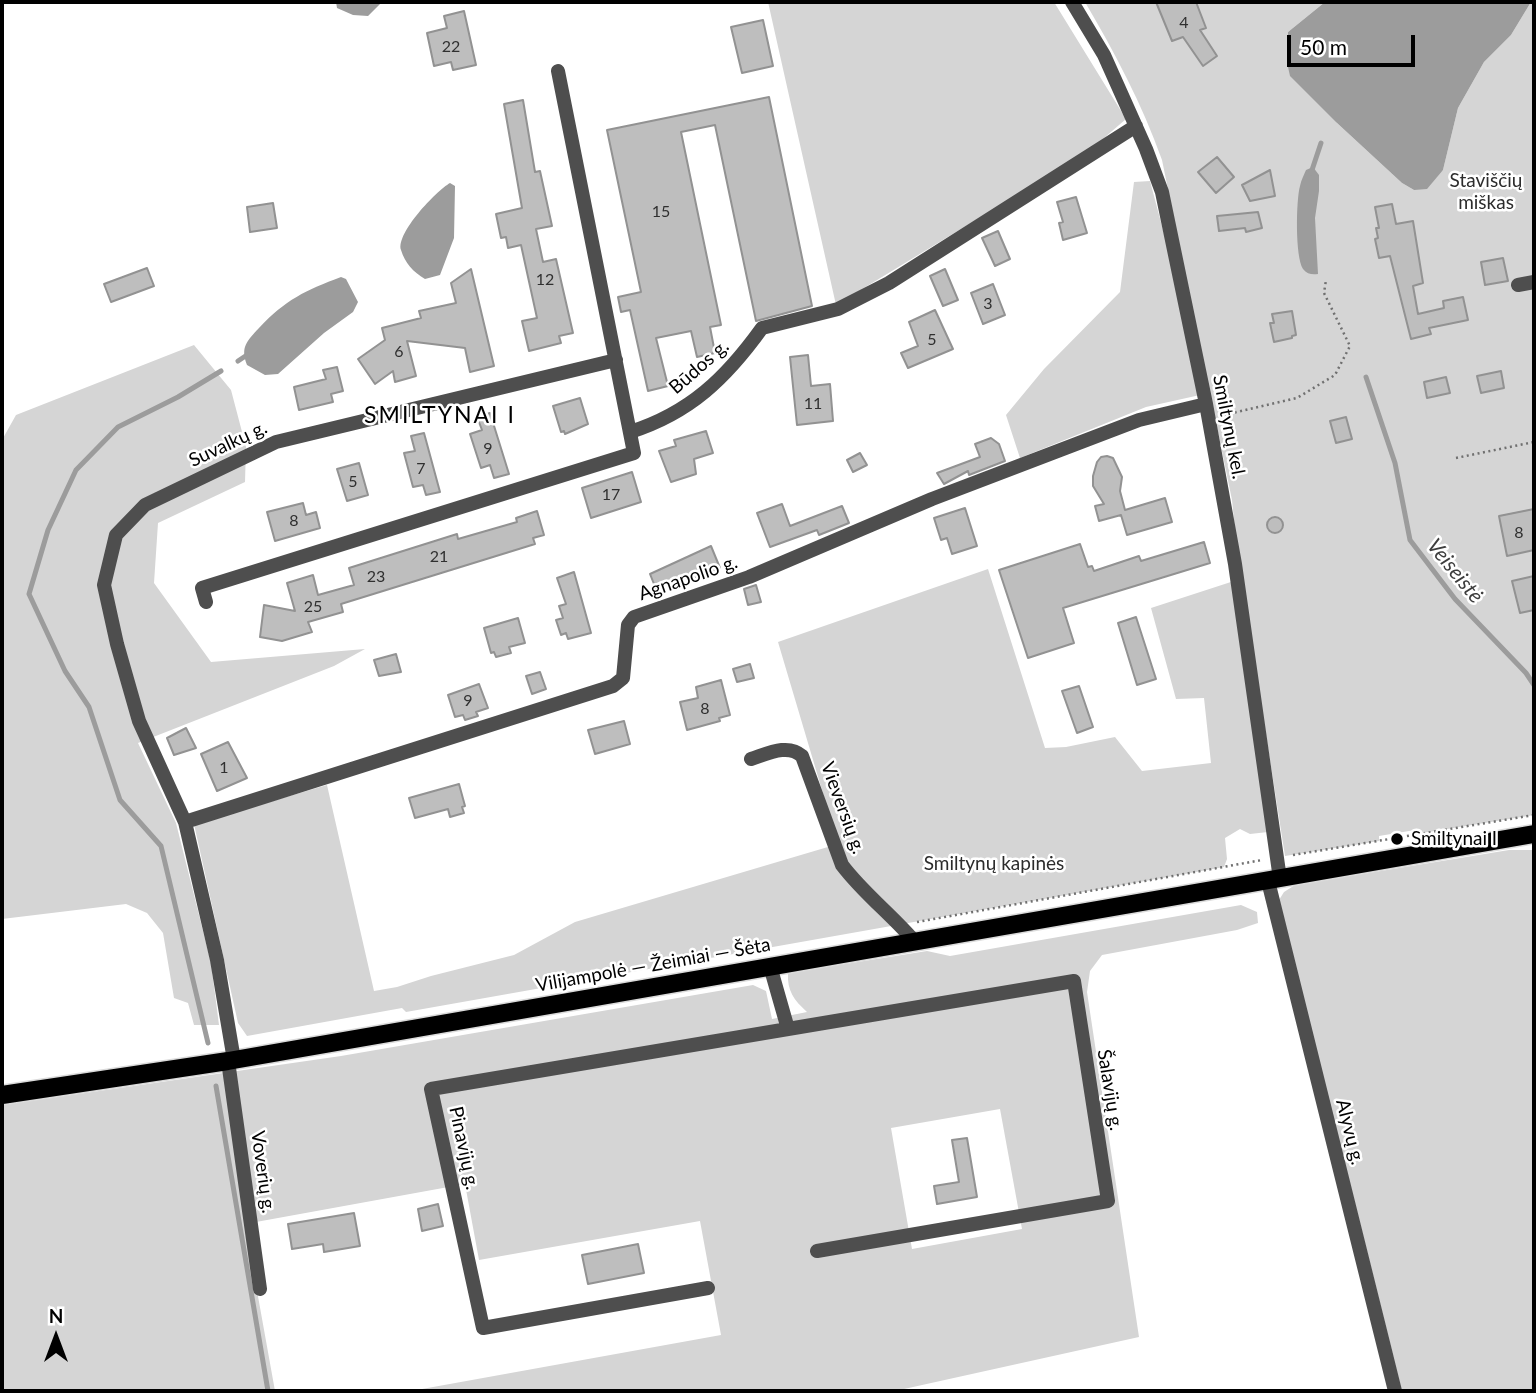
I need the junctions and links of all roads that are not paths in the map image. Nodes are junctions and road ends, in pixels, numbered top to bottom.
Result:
1 (1072, 2) edge
2 (558, 71) dead end
3 (1136, 126) junction
4 (1534, 282) edge
5 (1518, 285) dead end
6 (616, 360) junction
7 (1207, 412) junction
8 (630, 432) junction
9 (206, 602) dead end
10 (751, 759) dead end
11 (186, 822) junction
12 (1534, 834) edge
13 (1274, 880) junction
14 (915, 942) junction
15 (770, 966) junction
16 (788, 1029) junction
17 (231, 1060) junction
18 (2, 1095) edge
19 (817, 1251) dead end
20 (708, 1288) dead end
21 (260, 1289) dead end
22 (1395, 1391) edge

1 - 3 street, Smiltynų kel.
2 - 6 street
3 - 7 street, Smiltynų kel.
3 - 8 street, Būdos g.
4 - 5 street
6 - 8 street
6 - 11 street, Suvalkų g.
7 - 11 street, Agnapolio g.
7 - 13 street, Smiltynų kel.
8 - 9 street
10 - 14 street, Vieversių g.
11 - 17 street, Suvalkų g.
12 - 13 main road, Vilijampolė — Žeimiai — Šėta
13 - 14 main road, Vilijampolė — Žeimiai — Šėta
13 - 22 street, Alyvų g.
14 - 15 main road, Vilijampolė — Žeimiai — Šėta
15 - 16 street
15 - 17 main road, Vilijampolė — Žeimiai — Šėta
16 - 19 street, Šalavijų g.
16 - 20 street, Pinavijų g.
17 - 18 main road, Vilijampolė — Žeimiai — Šėta
17 - 21 street, Voverių g.

